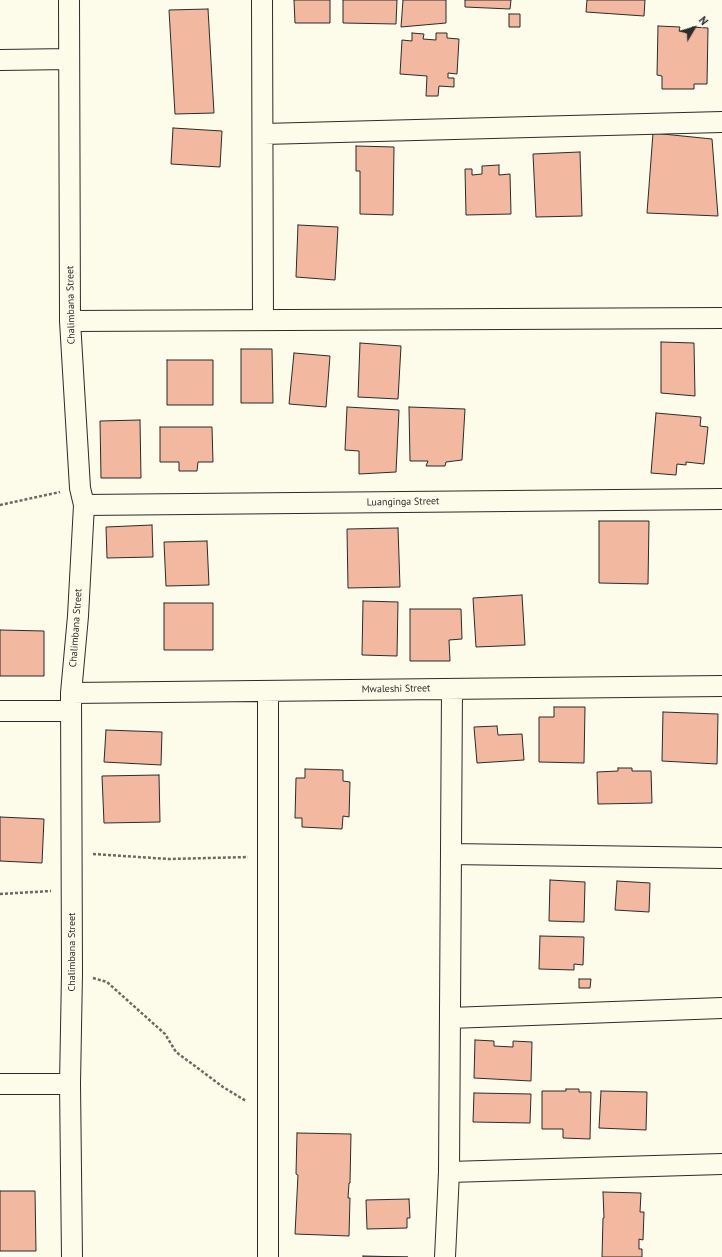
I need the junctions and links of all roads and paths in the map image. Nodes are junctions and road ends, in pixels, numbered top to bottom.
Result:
1 (69, 0) edge
2 (262, 0) edge
3 (69, 59) junction
4 (0, 60) edge
5 (722, 122) edge
6 (263, 134) junction
7 (722, 318) edge
8 (263, 319) junction
9 (70, 321) junction
10 (82, 497) junction
11 (722, 499) edge
12 (0, 505) edge
13 (722, 686) edge
14 (452, 689) junction
15 (268, 691) junction
16 (71, 702) junction
17 (0, 711) edge
18 (72, 853) junction
19 (451, 854) junction
20 (269, 857) junction
21 (722, 858) edge
22 (72, 890) junction
23 (0, 894) edge
24 (72, 973) junction
25 (722, 1008) edge
26 (450, 1018) junction
27 (0, 1084) edge
28 (70, 1084) junction
29 (269, 1114) junction
30 (722, 1164) edge
31 (449, 1172) junction
32 (72, 1257) edge
33 (268, 1257) edge
34 (445, 1257) edge

1 - 3 street, Chalimbana Street
2 - 6 street
3 - 4 street
3 - 9 street, Chalimbana Street
5 - 6 street
6 - 8 street
7 - 8 street
8 - 9 street
9 - 10 street, Chalimbana Street
10 - 11 street, Luanginga Street
10 - 12 path
10 - 16 street, Chalimbana Street
13 - 14 street, Mwaleshi Street
14 - 15 street, Mwaleshi Street
14 - 19 street
15 - 16 street, Mwaleshi Street
15 - 20 street
16 - 17 street, Mwaleshi Street
16 - 18 street, Chalimbana Street
18 - 20 path
18 - 22 street, Chalimbana Street
19 - 21 street
19 - 26 street
20 - 29 street
22 - 23 path
22 - 24 street, Chalimbana Street
24 - 28 street, Chalimbana Street
24 - 29 path
25 - 26 street
26 - 31 street
27 - 28 street
28 - 32 street, Chalimbana Street
29 - 33 street
30 - 31 street
31 - 34 street

